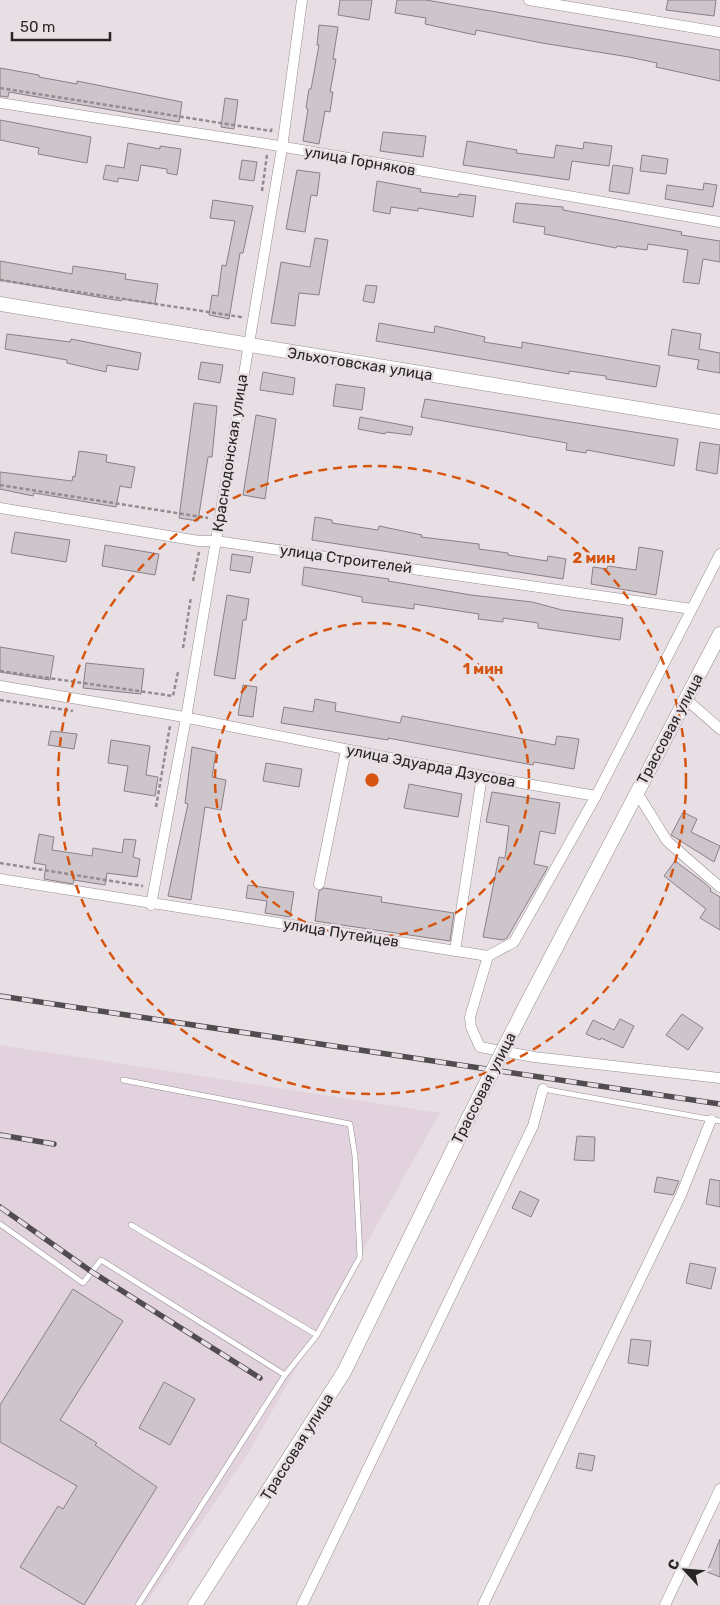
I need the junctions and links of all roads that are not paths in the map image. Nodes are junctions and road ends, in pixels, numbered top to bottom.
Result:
1 (302, 0) edge
2 (529, 0) edge
3 (720, 32) edge
4 (0, 103) edge
5 (282, 148) junction
6 (720, 222) edge
7 (0, 304) edge
8 (247, 346) junction
9 (720, 422) edge
10 (0, 508) edge
11 (216, 541) junction
12 (720, 554) edge
13 (692, 609) junction
14 (720, 634) edge
15 (0, 686) edge
16 (687, 700) junction
17 (186, 718) junction
18 (720, 729) edge
19 (346, 750) junction
20 (482, 776) junction
21 (636, 791) junction
22 (596, 796) junction
23 (0, 879) edge
24 (319, 884) dead end
25 (720, 887) edge
26 (151, 905) junction
27 (455, 951) junction
28 (488, 956) junction
29 (720, 1078) edge
30 (123, 1080) dead end
31 (543, 1089) joint
32 (715, 1120) edge
33 (0, 1224) edge
34 (131, 1225) dead end
35 (317, 1335) junction
36 (285, 1375) junction
37 (720, 1490) edge
38 (138, 1605) edge
39 (194, 1605) edge
40 (302, 1605) edge
41 (483, 1605) edge
42 (665, 1605) edge

1 - 5 street, Краснодонская улица
2 - 3 street
4 - 5 street, улица Горняков
5 - 6 street, улица Горняков
5 - 8 street, Краснодонская улица
7 - 8 street, Эльхотовская улица
8 - 9 street, Эльхотовская улица
8 - 11 street, Краснодонская улица
10 - 11 street, улица Строителей
11 - 13 street, улица Строителей
11 - 17 street, Краснодонская улица
12 - 13 street
13 - 22 street
14 - 16 street, Трассовая улица
15 - 17 street, улица Эдуарда Дзусова
16 - 18 street
16 - 21 street, Трассовая улица
17 - 19 street, улица Эдуарда Дзусова
17 - 26 street, Краснодонская улица
19 - 20 street, улица Эдуарда Дзусова
19 - 24 street
20 - 22 street, улица Эдуарда Дзусова
20 - 27 street
21 - 25 street
21 - 39 street, Трассовая улица, bridge
22 - 28 street
23 - 26 street, улица Путейцев
26 - 27 street, улица Путейцев
27 - 28 street, улица Путейцев
28 - 29 street
30 - 35 lane
31 - 32 lane
31 - 40 street
32 - 41 street
33 - 36 lane
34 - 35 lane
35 - 36 lane
36 - 38 lane
37 - 42 street

